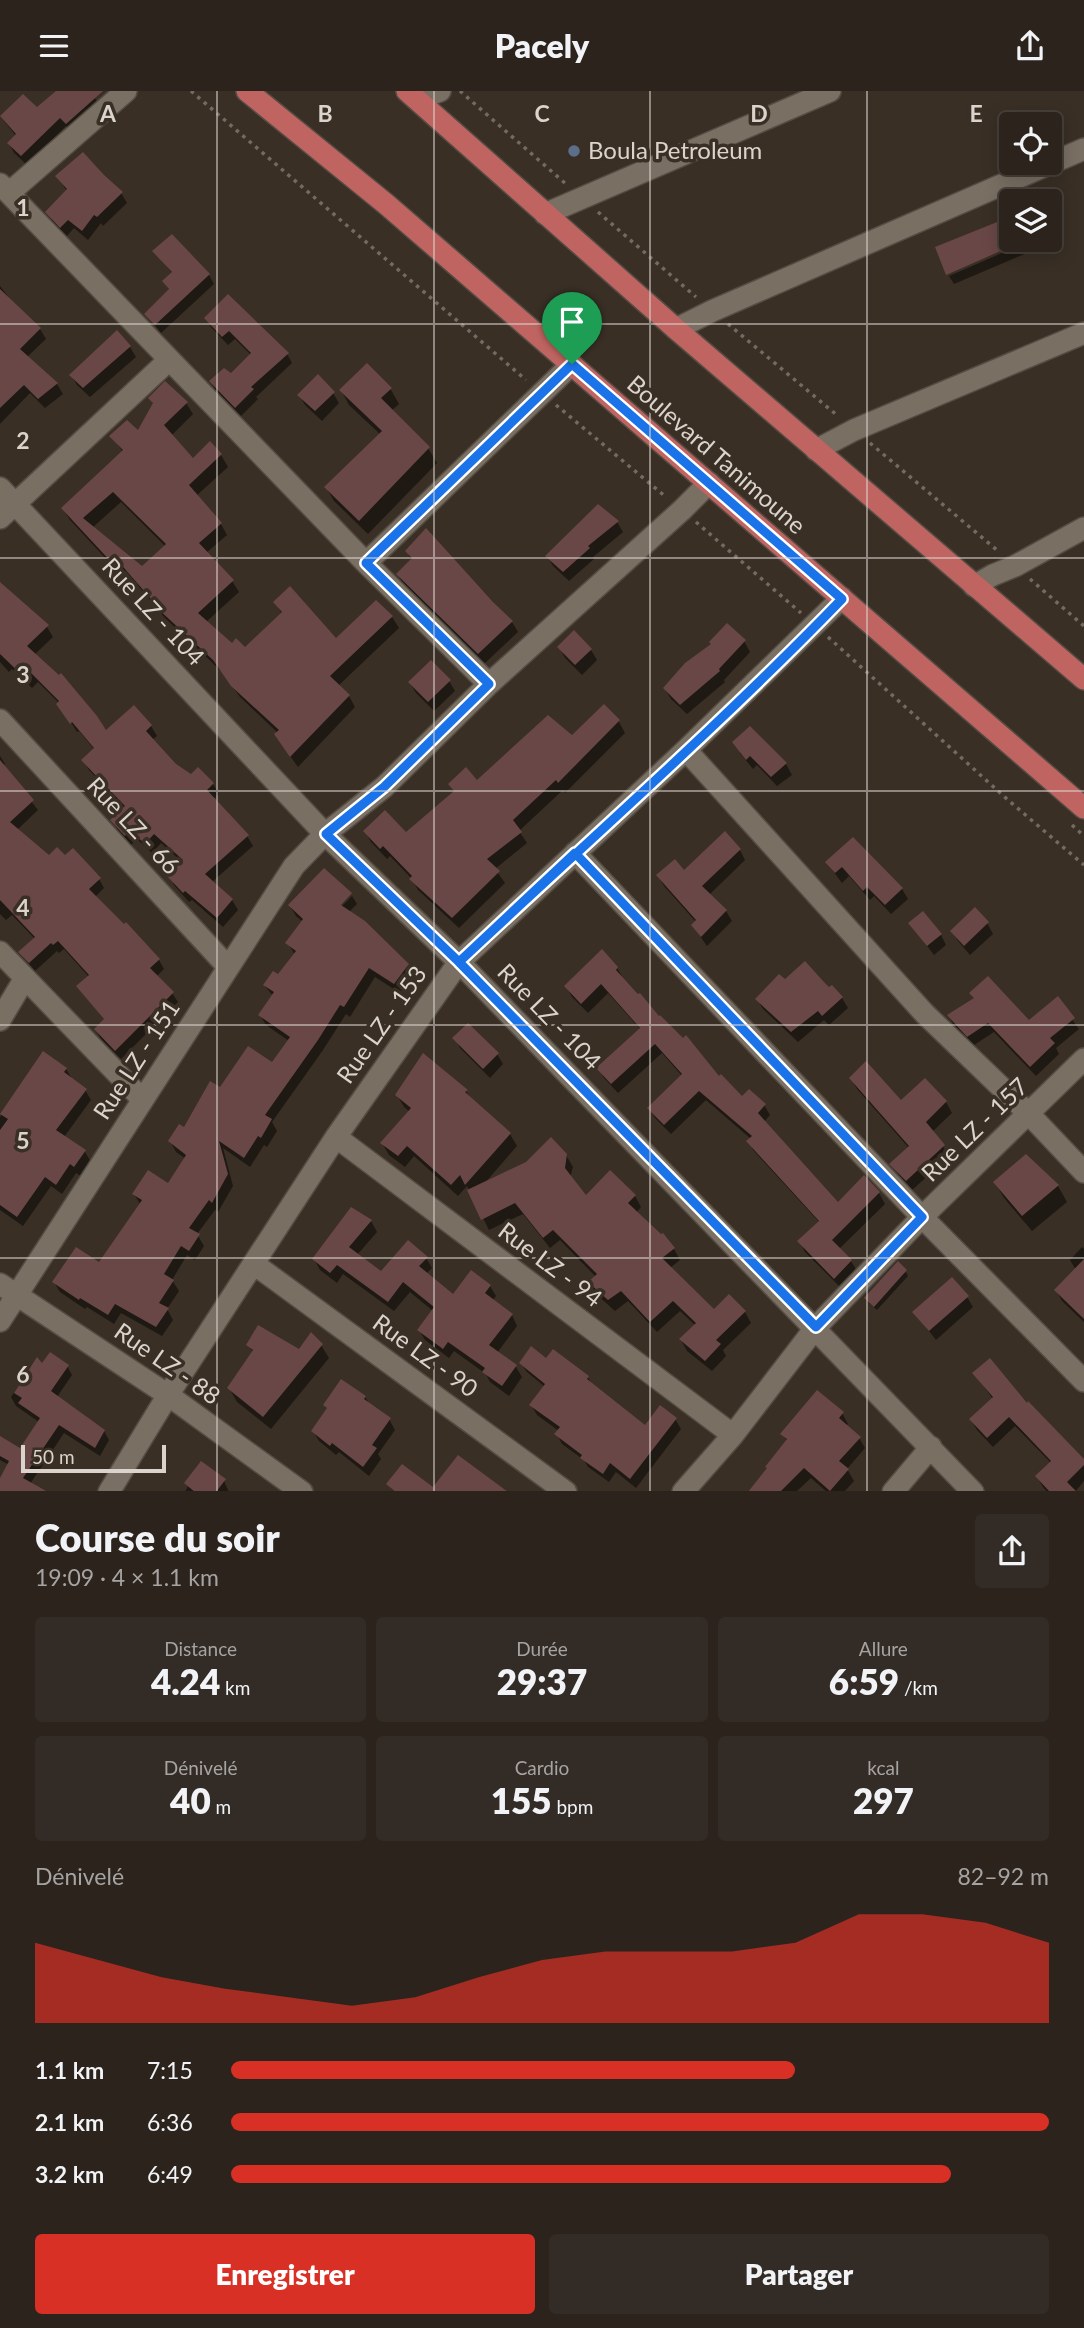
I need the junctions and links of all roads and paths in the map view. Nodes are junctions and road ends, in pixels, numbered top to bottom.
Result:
1 (126, 91) edge
2 (191, 91) edge
3 (247, 91) edge
4 (440, 91) edge
5 (460, 91) edge
6 (830, 91) edge
7 (412, 95) edge
8 (1084, 149) edge
9 (4, 189) edge
10 (581, 197) junction
11 (545, 214) junction
12 (712, 311) junction
13 (676, 329) junction
14 (1084, 333) edge
15 (169, 361) junction
16 (572, 364) junction
17 (543, 394) junction
18 (854, 430) junction
19 (816, 450) junction
20 (709, 483) junction
21 (5, 503) edge
22 (682, 510) junction
23 (1084, 528) edge
24 (366, 563) junction
25 (1015, 566) junction
26 (974, 586) junction
27 (842, 599) junction
28 (816, 625) junction
29 (1084, 627) edge
30 (1084, 679) edge
31 (489, 684) junction
32 (0, 720) edge
33 (686, 750) junction
34 (1084, 808) edge
35 (326, 834) junction
36 (575, 853) junction
37 (1084, 865) edge
38 (0, 953) edge
39 (459, 962) junction
40 (228, 967) junction
41 (25, 978) junction
42 (0, 1020) edge
43 (1084, 1059) edge
44 (142, 1100) junction
45 (1029, 1114) junction
46 (335, 1137) junction
47 (1084, 1172) edge
48 (922, 1217) junction
49 (254, 1264) junction
50 (8, 1289) edge
51 (0, 1321) edge
52 (816, 1327) junction
53 (1084, 1381) edge
54 (168, 1395) junction
55 (733, 1435) junction
56 (931, 1447) junction
57 (110, 1491) edge
58 (301, 1491) edge
59 (565, 1491) edge
60 (684, 1491) edge
61 (894, 1491) edge
62 (972, 1491) edge

1 - 9 street
2 - 17 path
3 - 16 main road, Boulevard Tanimoune
4 - 7 street
5 - 10 path
6 - 10 street
7 - 11 main road
8 - 12 street
9 - 15 street
10 - 11 street
10 - 12 path
11 - 13 main road
12 - 13 street
12 - 18 path
13 - 19 main road
14 - 18 street
15 - 21 street
15 - 24 street
16 - 17 street
16 - 20 main road, Boulevard Tanimoune
17 - 22 path
17 - 24 street
18 - 19 street
18 - 25 path
19 - 26 main road
20 - 22 street, Rue LZ - 151
20 - 27 main road, Boulevard Tanimoune
21 - 35 street, Rue LZ - 104
22 - 28 path
22 - 31 street, Rue LZ - 151
23 - 25 street
24 - 31 street
25 - 26 street
25 - 29 path
26 - 30 main road
27 - 28 street, Rue LZ - 153
27 - 34 main road, Boulevard Tanimoune
28 - 33 street, Rue LZ - 153
28 - 37 path
31 - 35 street, Rue LZ - 151
32 - 40 street, Rue LZ - 66
33 - 36 street, Rue LZ - 153
33 - 45 street
35 - 39 street, Rue LZ - 104
35 - 40 street, Rue LZ - 151
36 - 39 street, Rue LZ - 153
36 - 48 street
38 - 41 street
39 - 46 street, Rue LZ - 153
39 - 52 street, Rue LZ - 104
40 - 44 street, Rue LZ - 151
41 - 42 street
41 - 44 street
43 - 45 street, Rue LZ - 157
44 - 50 street, Rue LZ - 151
45 - 47 street
45 - 48 street, Rue LZ - 157
46 - 49 street, Rue LZ - 153
46 - 55 street, Rue LZ - 94
48 - 52 street, Rue LZ - 157
48 - 53 street
49 - 54 street, Rue LZ - 153
49 - 59 street, Rue LZ - 90
50 - 51 street, Rue LZ - 151
50 - 54 street, Rue LZ - 88
52 - 55 street, Rue LZ - 157
52 - 56 street, Rue LZ - 104
54 - 57 street, Rue LZ - 153
54 - 58 street, Rue LZ - 88
55 - 60 street, Rue LZ - 157
56 - 61 street
56 - 62 street, Rue LZ - 104

